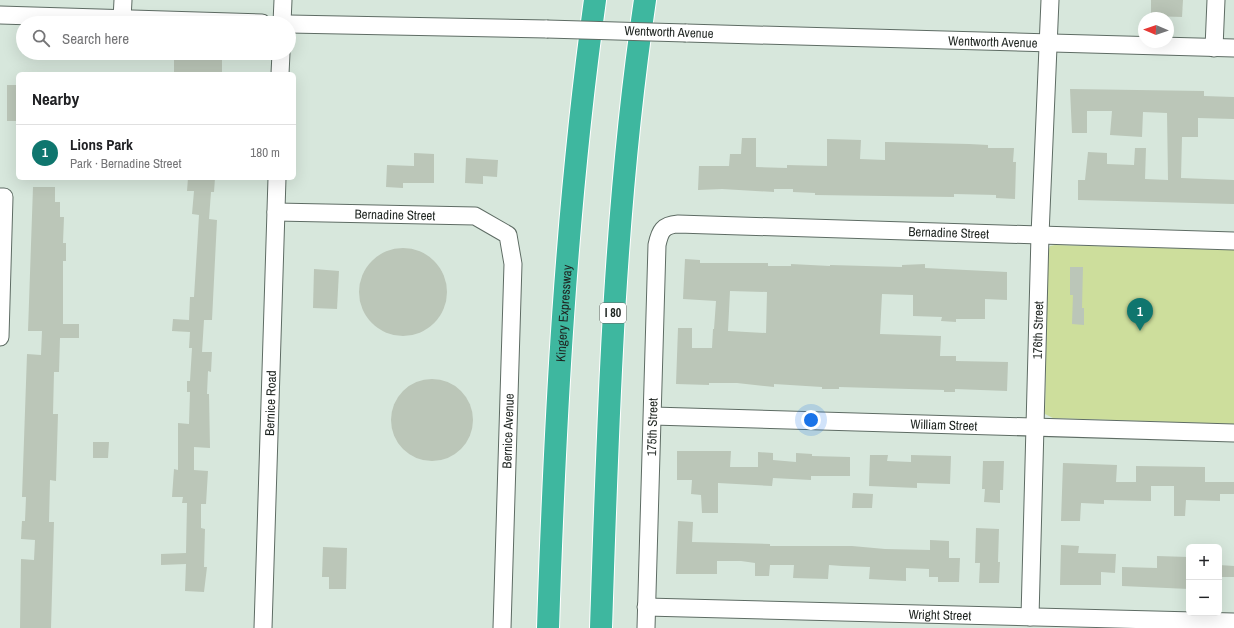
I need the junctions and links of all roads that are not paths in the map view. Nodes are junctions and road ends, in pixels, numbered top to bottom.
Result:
1 (123, 0) edge
2 (283, 0) edge
3 (595, 0) edge
4 (645, 0) edge
5 (1050, 0) edge
6 (1216, 0) edge
7 (0, 15) edge
8 (30, 16) edge
9 (122, 16) edge
10 (282, 16) edge
11 (296, 24) edge
12 (1048, 43) junction
13 (1214, 48) junction
14 (1234, 48) edge
15 (281, 60) edge
16 (280, 72) edge
17 (277, 180) edge
18 (2, 197) edge
19 (276, 212) junction
20 (664, 228) joint
21 (508, 235) joint
22 (1040, 236) junction
23 (1234, 241) edge
24 (0, 337) edge
25 (653, 416) junction
26 (1036, 426) junction
27 (1234, 432) edge
28 (646, 607) junction
29 (1030, 617) junction
30 (1234, 622) edge
31 (263, 628) edge
32 (502, 628) edge
33 (548, 628) edge
34 (601, 628) edge
35 (646, 628) edge

1 - 9 street
2 - 10 street
3 - 33 highway, Kingery Expressway
4 - 34 highway, I 80
5 - 12 street, Wentworth Avenue
6 - 13 street
7 - 8 street
11 - 12 street, Wentworth Avenue, bridge
12 - 13 street, Wentworth Avenue
12 - 22 street, 176th Street
13 - 14 street, Wentworth Avenue
15 - 16 street
17 - 19 street, Bernice Road
18 - 24 street
19 - 21 street, Bernadine Street
19 - 31 street, Bernice Road
20 - 22 street, Bernadine Street
20 - 25 street, 175th Street
21 - 32 street, Bernice Avenue
22 - 23 street, Bernadine Street
22 - 26 street, 176th Street
25 - 26 street, William Street
25 - 28 street, 175th Street
26 - 27 street, William Street
26 - 29 street, 176th Street
28 - 29 street, Wright Street
28 - 35 street, 175th Street
29 - 30 street, Wright Street

